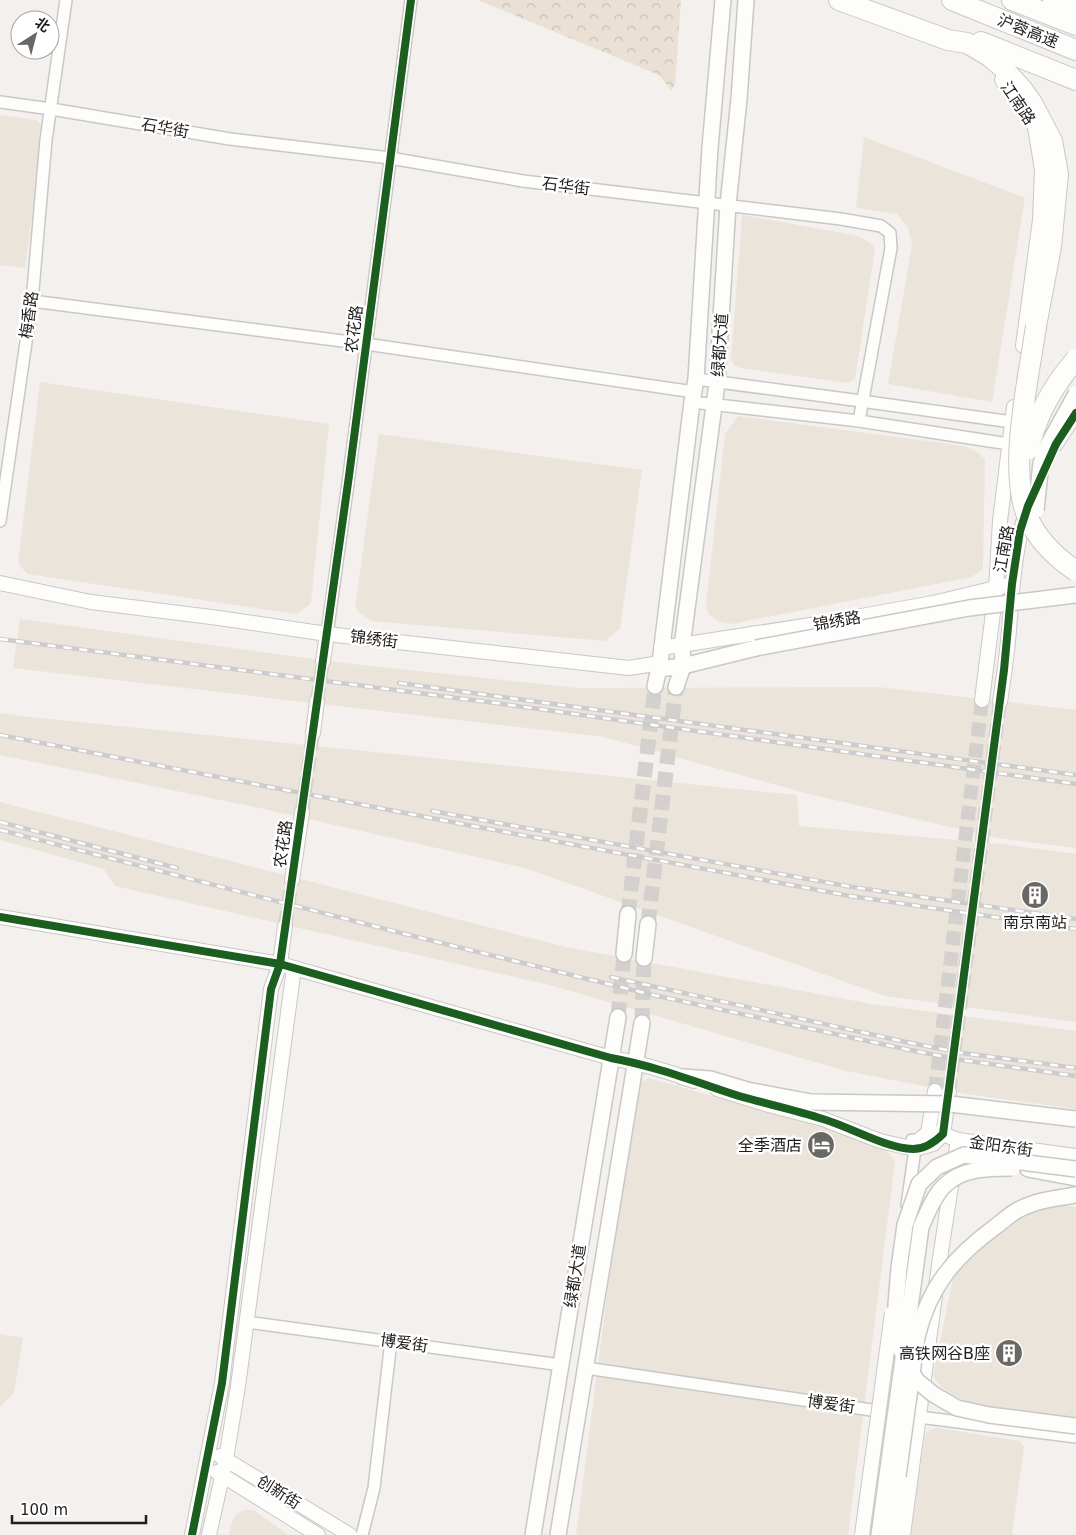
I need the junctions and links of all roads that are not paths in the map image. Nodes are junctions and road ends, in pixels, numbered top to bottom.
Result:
1 (66, 0) edge
2 (411, 0) edge
3 (723, 0) edge
4 (746, 0) edge
5 (839, 0) edge
6 (877, 0) edge
7 (952, 0) edge
8 (1012, 0) edge
9 (1053, 0) edge
10 (1076, 10) edge
11 (1076, 25) edge
12 (948, 40) junction
13 (1076, 50) edge
14 (1076, 80) edge
15 (0, 102) edge
16 (51, 109) junction
17 (390, 158) junction
18 (708, 204) junction
19 (728, 205) junction
20 (32, 301) junction
21 (366, 344) junction
22 (1076, 350) edge
23 (1076, 359) edge
24 (717, 383) junction
25 (694, 391) junction
26 (1076, 394) edge
27 (862, 400) junction
28 (715, 404) junction
29 (1076, 413) edge
30 (858, 421) junction
31 (1012, 422) junction
32 (1009, 444) junction
33 (1039, 516) junction
34 (1000, 520) junction
35 (0, 521) edge
36 (1067, 560) edge
37 (1076, 570) edge
38 (0, 583) edge
39 (1012, 584) junction
40 (996, 589) junction
41 (1076, 595) edge
42 (327, 634) junction
43 (682, 646) junction
44 (660, 660) junction
45 (323, 661) tunnel mouth
46 (683, 666) junction
47 (655, 686) tunnel mouth
48 (676, 687) tunnel mouth
49 (982, 700) tunnel mouth
50 (317, 701) tunnel mouth
51 (1000, 702) tunnel mouth
52 (313, 733) tunnel mouth
53 (302, 812) tunnel mouth
54 (292, 880) tunnel mouth
55 (628, 914) tunnel mouth
56 (0, 917) edge
57 (648, 924) tunnel mouth
58 (285, 926) tunnel mouth
59 (624, 954) tunnel mouth
60 (644, 958) tunnel mouth
61 (280, 964) junction
62 (294, 968) junction
63 (618, 1017) tunnel mouth
64 (642, 1023) tunnel mouth
65 (611, 1058) junction
66 (636, 1062) junction
67 (683, 1077) junction
68 (1076, 1119) edge
69 (928, 1133) junction
70 (943, 1134) junction
71 (958, 1140) junction
72 (914, 1145) junction
73 (1076, 1156) edge
74 (1076, 1169) edge
75 (1076, 1178) edge
76 (1076, 1195) edge
77 (899, 1268) junction
78 (247, 1322) junction
79 (391, 1341) junction
80 (561, 1365) junction
81 (586, 1368) junction
82 (877, 1411) junction
83 (919, 1417) junction
84 (1076, 1426) edge
85 (1076, 1437) edge
86 (209, 1449) junction
87 (226, 1459) junction
88 (205, 1466) junction
89 (223, 1475) junction
90 (192, 1535) edge
91 (209, 1535) edge
92 (318, 1535) edge
93 (350, 1535) edge
94 (362, 1535) edge
95 (533, 1535) edge
96 (558, 1535) edge
97 (860, 1535) edge
98 (879, 1535) edge
99 (890, 1535) edge
100 (903, 1535) edge

1 - 16 street, 梅香路
2 - 17 street, 农花路
3 - 18 main road, 绿都大道
4 - 19 main road, 绿都大道
5 - 12 highway
6 - 14 highway
7 - 13 highway, 沪蓉高速
8 - 11 highway, 沪蓉高速
9 - 10 highway
12 - 31 street, 江南路
12 - 36 highway, bridge
15 - 16 street, 石华街
16 - 17 street, 石华街
16 - 20 street, 梅香路
17 - 18 street, 石华街
17 - 21 street, 农花路
18 - 19 street, 石华街
18 - 25 main road, 绿都大道
19 - 24 main road, 绿都大道
19 - 27 street, 石华街
20 - 21 street
20 - 35 street, 梅香路
21 - 25 street
21 - 42 street, 农花路
22 - 34 street
23 - 33 highway, bridge
24 - 25 street
24 - 27 street
24 - 28 main road, 绿都大道
25 - 28 street
25 - 44 main road, 绿都大道
26 - 33 main road, bridge
27 - 30 street, 石华街
27 - 31 street
28 - 30 street
28 - 43 main road, 绿都大道
29 - 39 street, 江南路
30 - 32 street
31 - 32 street, 江南路
32 - 34 street, 江南路
33 - 36 highway
34 - 40 street, 江南路
36 - 37 highway, bridge
38 - 42 street, 锦绣街
39 - 40 street, 锦绣路
39 - 51 street, 江南路
40 - 43 street, 锦绣路
40 - 49 street, 江南路
41 - 46 main road, bridge
42 - 44 street, 锦绣街
42 - 45 street, 农花路
43 - 44 street, 锦绣路
43 - 46 main road, 绿都大道
44 - 46 main road
44 - 47 main road, 绿都大道
46 - 48 main road, 绿都大道
50 - 52 street
53 - 54 street, 农花路
55 - 59 main road
56 - 61 street
57 - 60 main road
58 - 61 street
61 - 62 street
61 - 86 street
62 - 65 street
62 - 78 street
63 - 65 main road, 绿都大道
64 - 66 main road, 绿都大道
65 - 66 street
65 - 80 main road, 绿都大道
66 - 67 street
66 - 81 main road, 绿都大道
67 - 68 main road, bridge
67 - 72 street
69 - 70 street, 金阳东街
69 - 70 street
69 - 72 street
70 - 71 street, 金阳东街
70 - 72 street
71 - 73 street, 金阳东街
71 - 83 street
72 - 82 street
74 - 77 main road, bridge
75 - 98 main road, bridge
76 - 99 main road, bridge
77 - 84 main road, bridge
77 - 97 street, bridge
78 - 79 street, 博爱街
78 - 87 street
79 - 80 street, 博爱街
79 - 94 street
80 - 95 main road, 绿都大道
81 - 82 street, 博爱街
81 - 96 main road, 绿都大道
82 - 83 street, 博爱街
82 - 97 street
83 - 85 street, 博爱街
83 - 100 street
86 - 87 street, 创新街
86 - 88 street
87 - 89 street
87 - 93 street, 创新街
88 - 89 street, 创新街
88 - 90 street
89 - 91 street
89 - 92 street, 创新街

